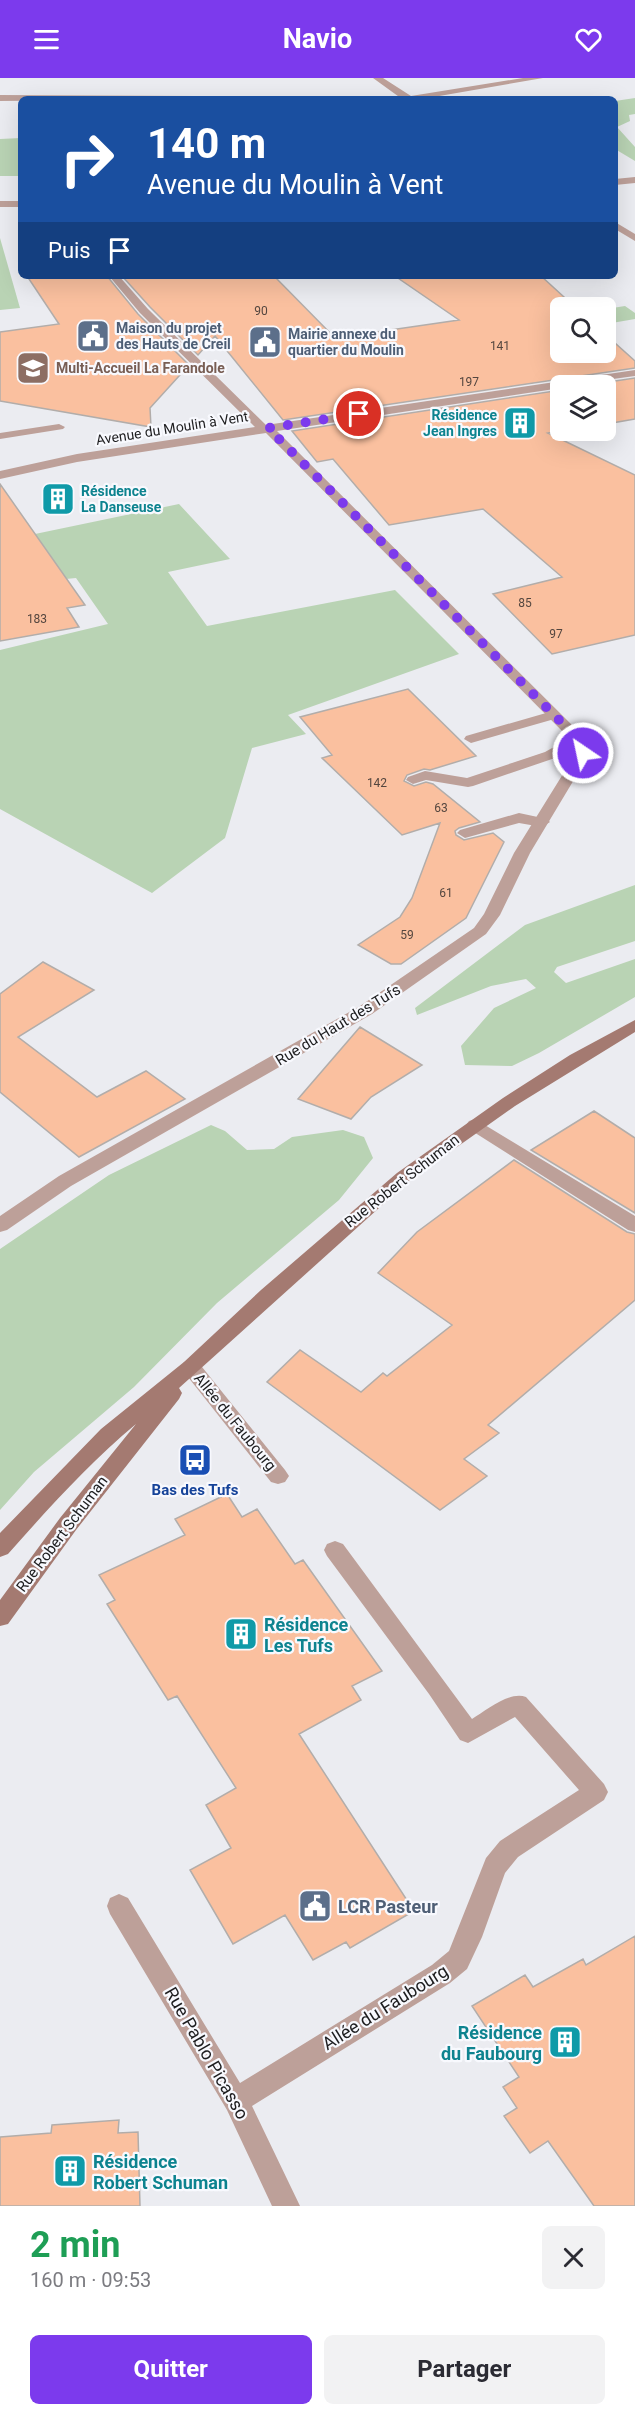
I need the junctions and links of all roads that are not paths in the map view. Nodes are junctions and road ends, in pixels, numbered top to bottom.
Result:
1 (377, 78) edge
2 (539, 78) edge
3 (404, 96) edge
4 (428, 96) edge
5 (0, 98) edge
6 (18, 98) edge
7 (635, 180) edge
8 (618, 182) edge
9 (0, 204) edge
10 (18, 204) edge
11 (618, 227) edge
12 (635, 238) edge
13 (117, 279) edge
14 (635, 373) edge
15 (59, 427) dead end
16 (265, 428) junction
17 (0, 436) edge
18 (0, 475) edge
19 (553, 716) junction
20 (577, 738) junction
21 (471, 739) dead end
22 (413, 780) dead end
23 (542, 822) junction
24 (465, 833) dead end
25 (635, 1025) edge
26 (475, 1125) junction
27 (0, 1225) edge
28 (635, 1225) edge
29 (191, 1368) junction
30 (278, 1476) dead end
31 (0, 1548) edge
32 (335, 1550) dead end
33 (0, 1617) edge
34 (119, 1906) dead end
35 (236, 2101) junction
36 (286, 2206) edge

1 - 3 street
2 - 4 street
5 - 6 street
7 - 8 street
9 - 10 street
11 - 12 street
13 - 16 street
14 - 16 street, Avenue du Moulin à Vent
15 - 17 street
16 - 18 street, Avenue du Moulin à Vent
16 - 19 street
19 - 20 street
19 - 21 street
20 - 22 street
20 - 23 street, Rue du Haut des Tufs
23 - 24 street
23 - 27 street, Rue du Haut des Tufs
25 - 26 main road, Rue Robert Schuman
26 - 28 street
26 - 29 main road, Rue Robert Schuman
29 - 30 street, Allée du Faubourg
29 - 31 main road, Rue Robert Schuman
29 - 33 main road, Rue Robert Schuman
32 - 35 street, Allée du Faubourg
34 - 35 street, Rue Pablo Picasso
35 - 36 street, Rue Pablo Picasso

